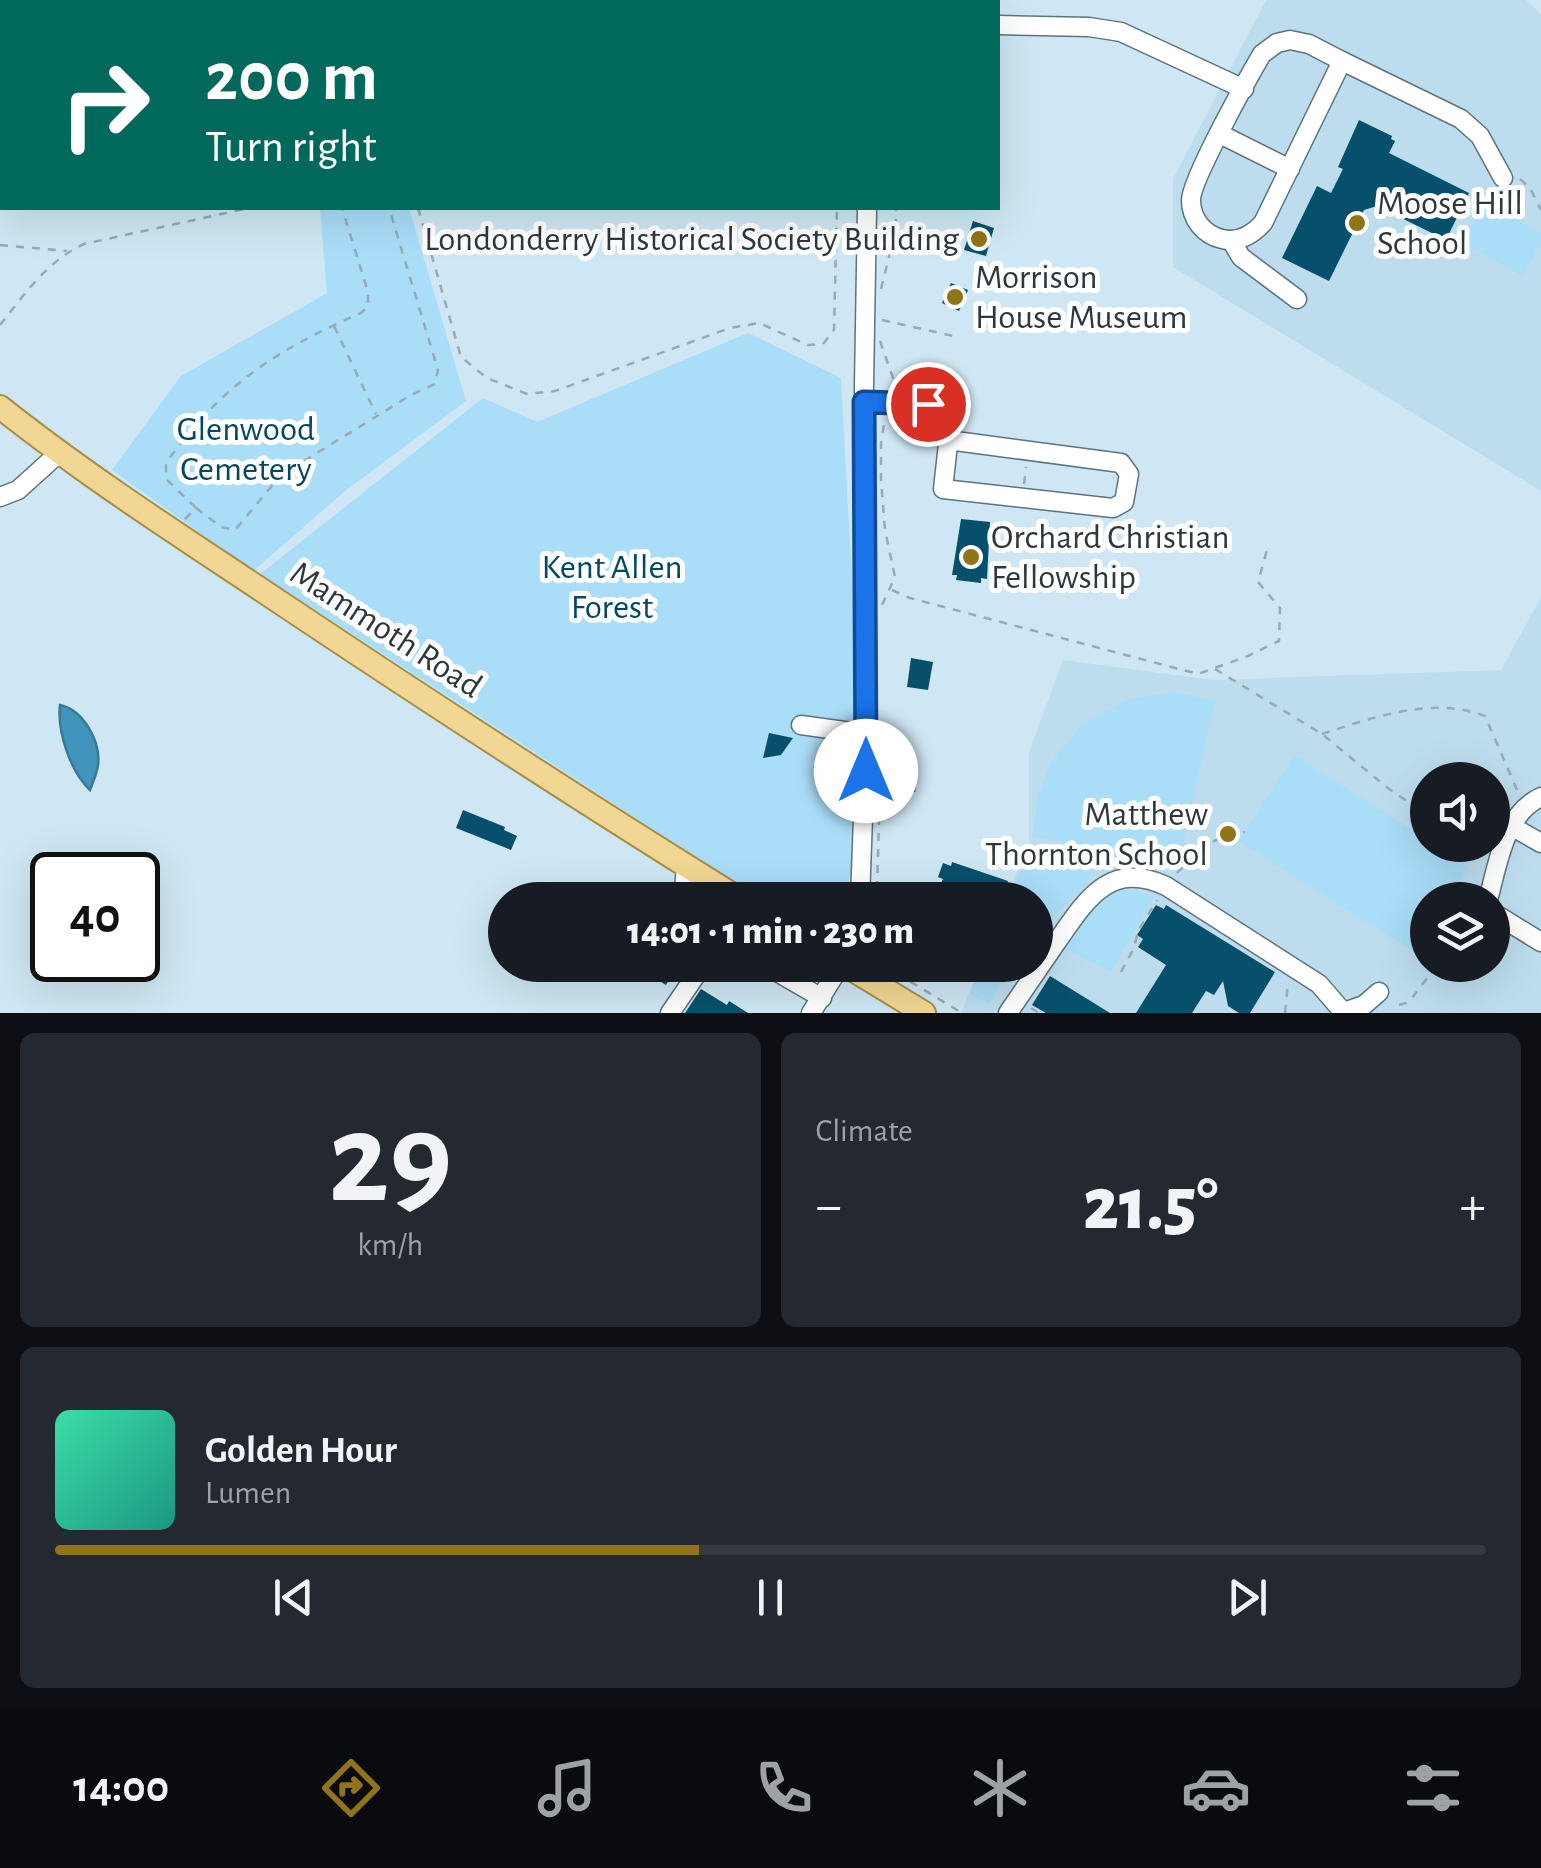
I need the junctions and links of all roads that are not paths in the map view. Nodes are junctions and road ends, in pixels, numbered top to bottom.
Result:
1 (1000, 25) edge
2 (1342, 61) junction
3 (1244, 89) junction
4 (1220, 134) junction
5 (1290, 169) junction
6 (1503, 178) road end
7 (867, 210) edge
8 (1230, 240) junction
9 (1297, 299) dead end
10 (864, 402) junction
11 (0, 407) edge
12 (948, 440) junction
13 (59, 453) junction
14 (0, 497) edge
15 (801, 725) dead end
16 (866, 734) junction
17 (1533, 802) edge
18 (1511, 826) junction
19 (1541, 842) edge
20 (686, 865) junction
21 (684, 882) edge
22 (713, 882) edge
23 (861, 882) edge
24 (1494, 882) edge
25 (1510, 923) edge
26 (1541, 942) edge
27 (691, 982) edge
28 (786, 982) edge
29 (832, 982) edge
30 (872, 982) edge
31 (1379, 992) dead end
32 (816, 1006) edge
33 (670, 1013) edge
34 (924, 1013) edge
35 (1008, 1013) edge
36 (1344, 1013) edge

1 - 3 street
2 - 3 street
2 - 5 street
2 - 6 street
3 - 4 street
4 - 5 street
4 - 8 street
5 - 8 street
7 - 10 street
8 - 9 street
10 - 12 street
10 - 16 street
11 - 13 main road, Mammoth Road
12 - 12 street
13 - 14 street
13 - 20 main road, Mammoth Road
15 - 16 street
16 - 23 street
17 - 18 street
18 - 19 street
18 - 24 street
20 - 21 street
20 - 22 main road, Mammoth Road
25 - 26 street
27 - 33 street
28 - 32 street
29 - 32 street
30 - 34 main road
31 - 36 street
35 - 36 street

